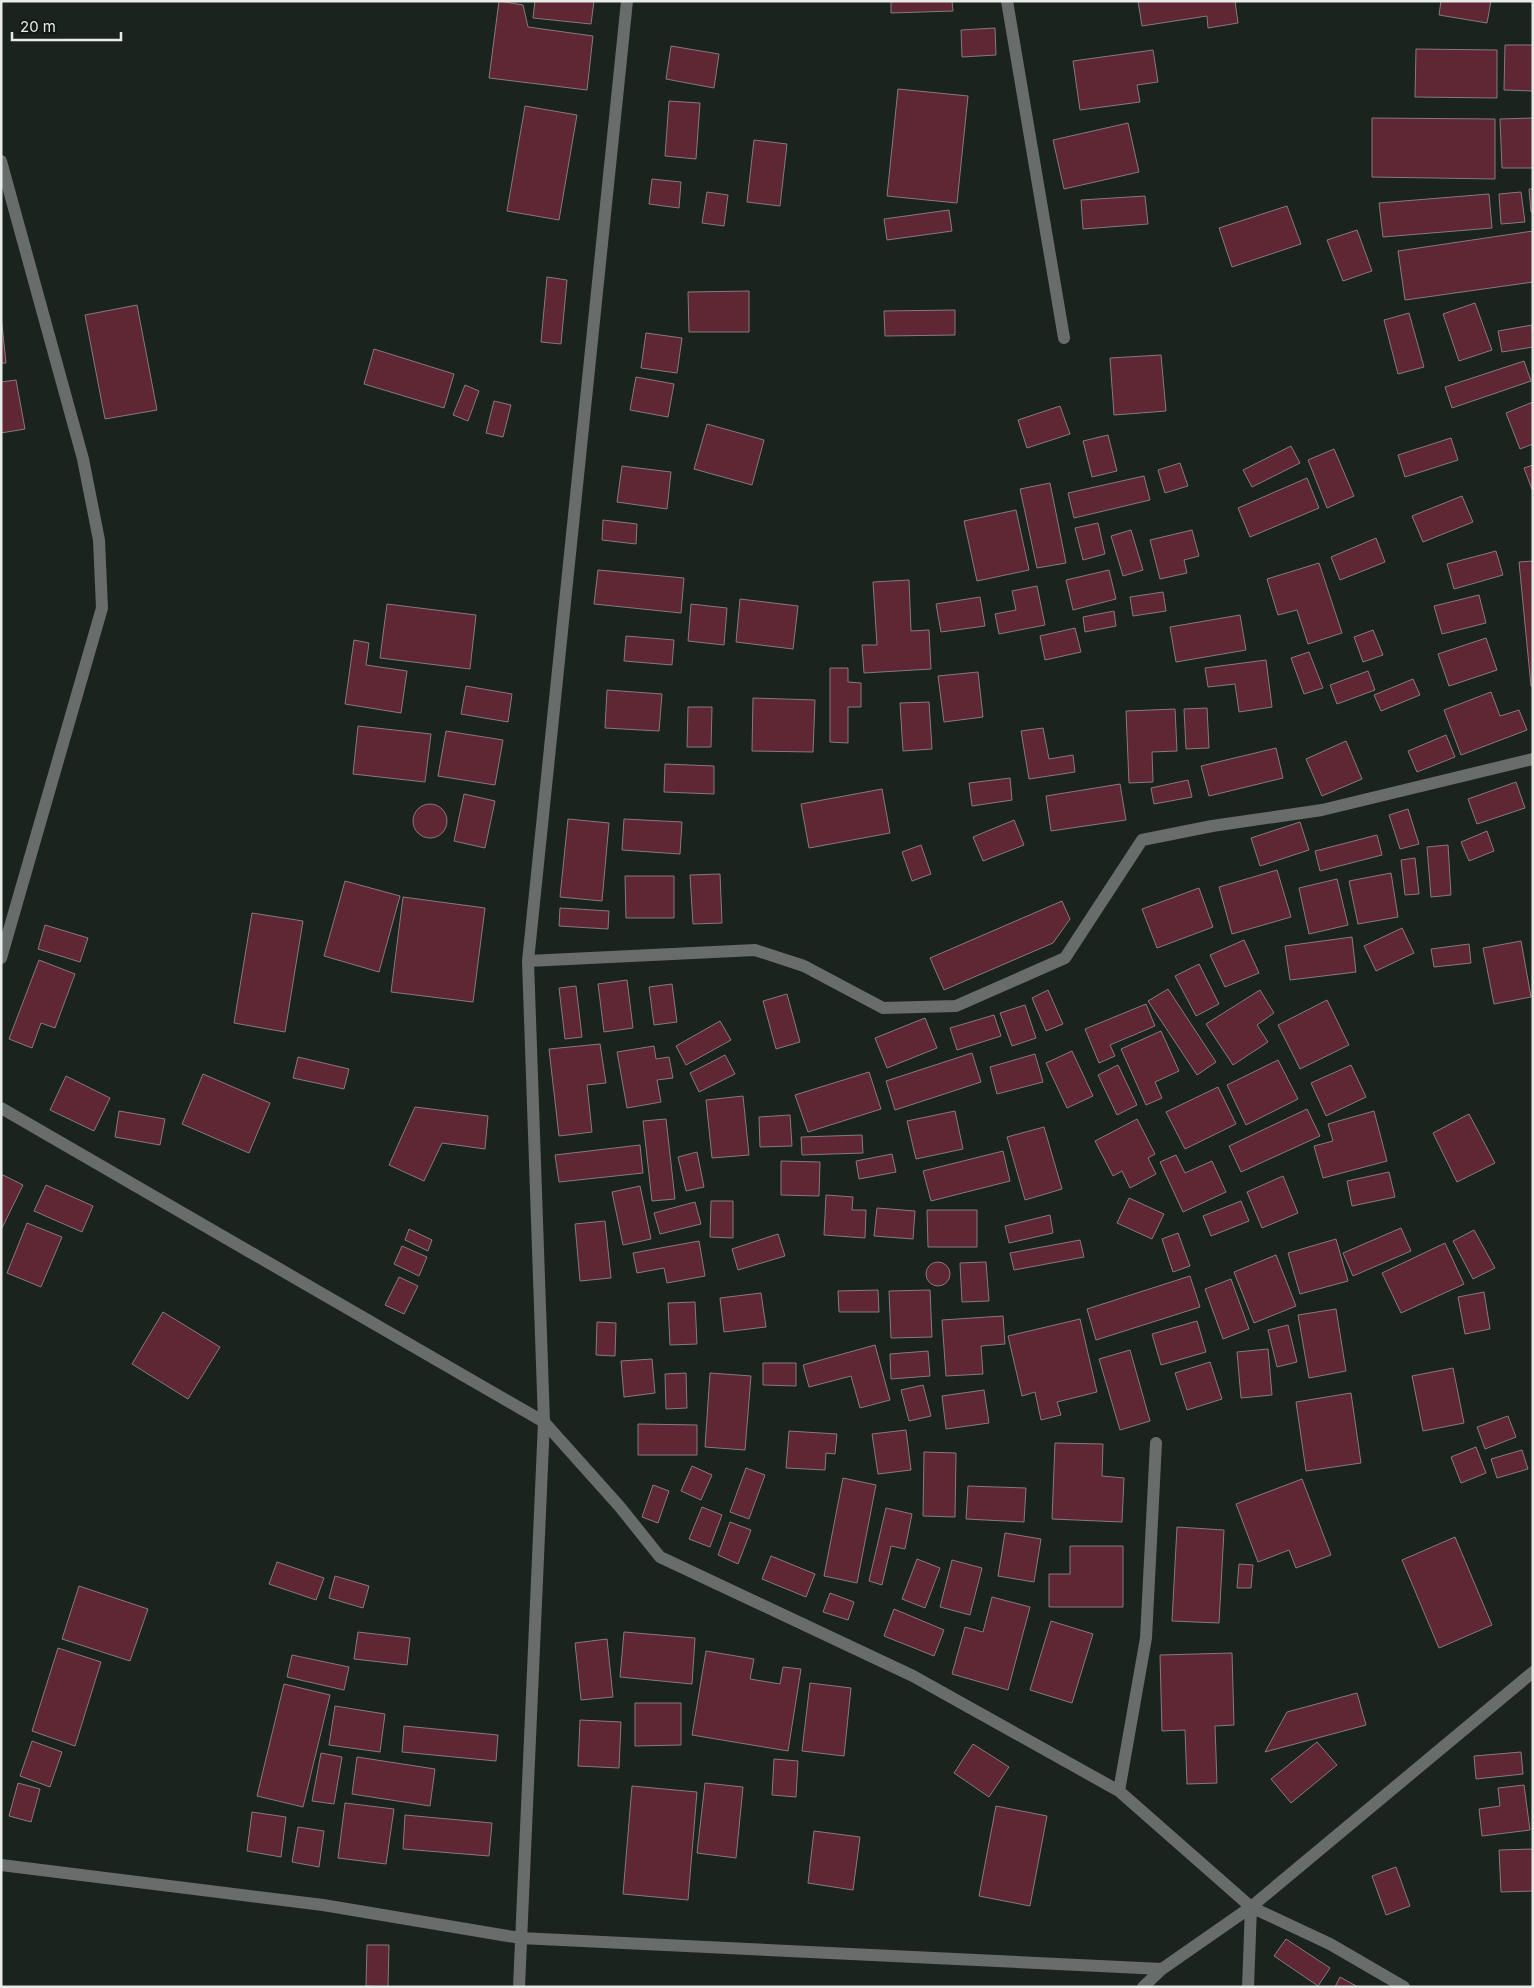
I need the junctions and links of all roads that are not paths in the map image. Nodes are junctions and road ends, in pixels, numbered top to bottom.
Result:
1 (627, 1) edge
2 (1007, 1) edge
3 (1, 161) edge
4 (1064, 338) dead end
5 (1533, 759) edge
6 (1, 958) edge
7 (528, 961) junction
8 (1, 1108) edge
9 (544, 1422) junction
10 (1156, 1443) dead end
11 (1533, 1672) edge
12 (1119, 1791) junction
13 (1, 1865) edge
14 (1251, 1907) junction
15 (520, 1938) junction
16 (1162, 1969) junction
17 (519, 1987) edge
18 (1143, 1987) edge
19 (1248, 1987) edge
20 (1404, 1987) edge

1 - 7 street
2 - 4 street
3 - 6 street
5 - 7 street
7 - 9 street
8 - 9 street
9 - 12 street
9 - 15 street
10 - 12 street
11 - 14 street
12 - 14 street
13 - 15 street
14 - 16 street
14 - 19 street
14 - 20 street
15 - 16 street
15 - 17 street
16 - 18 street

